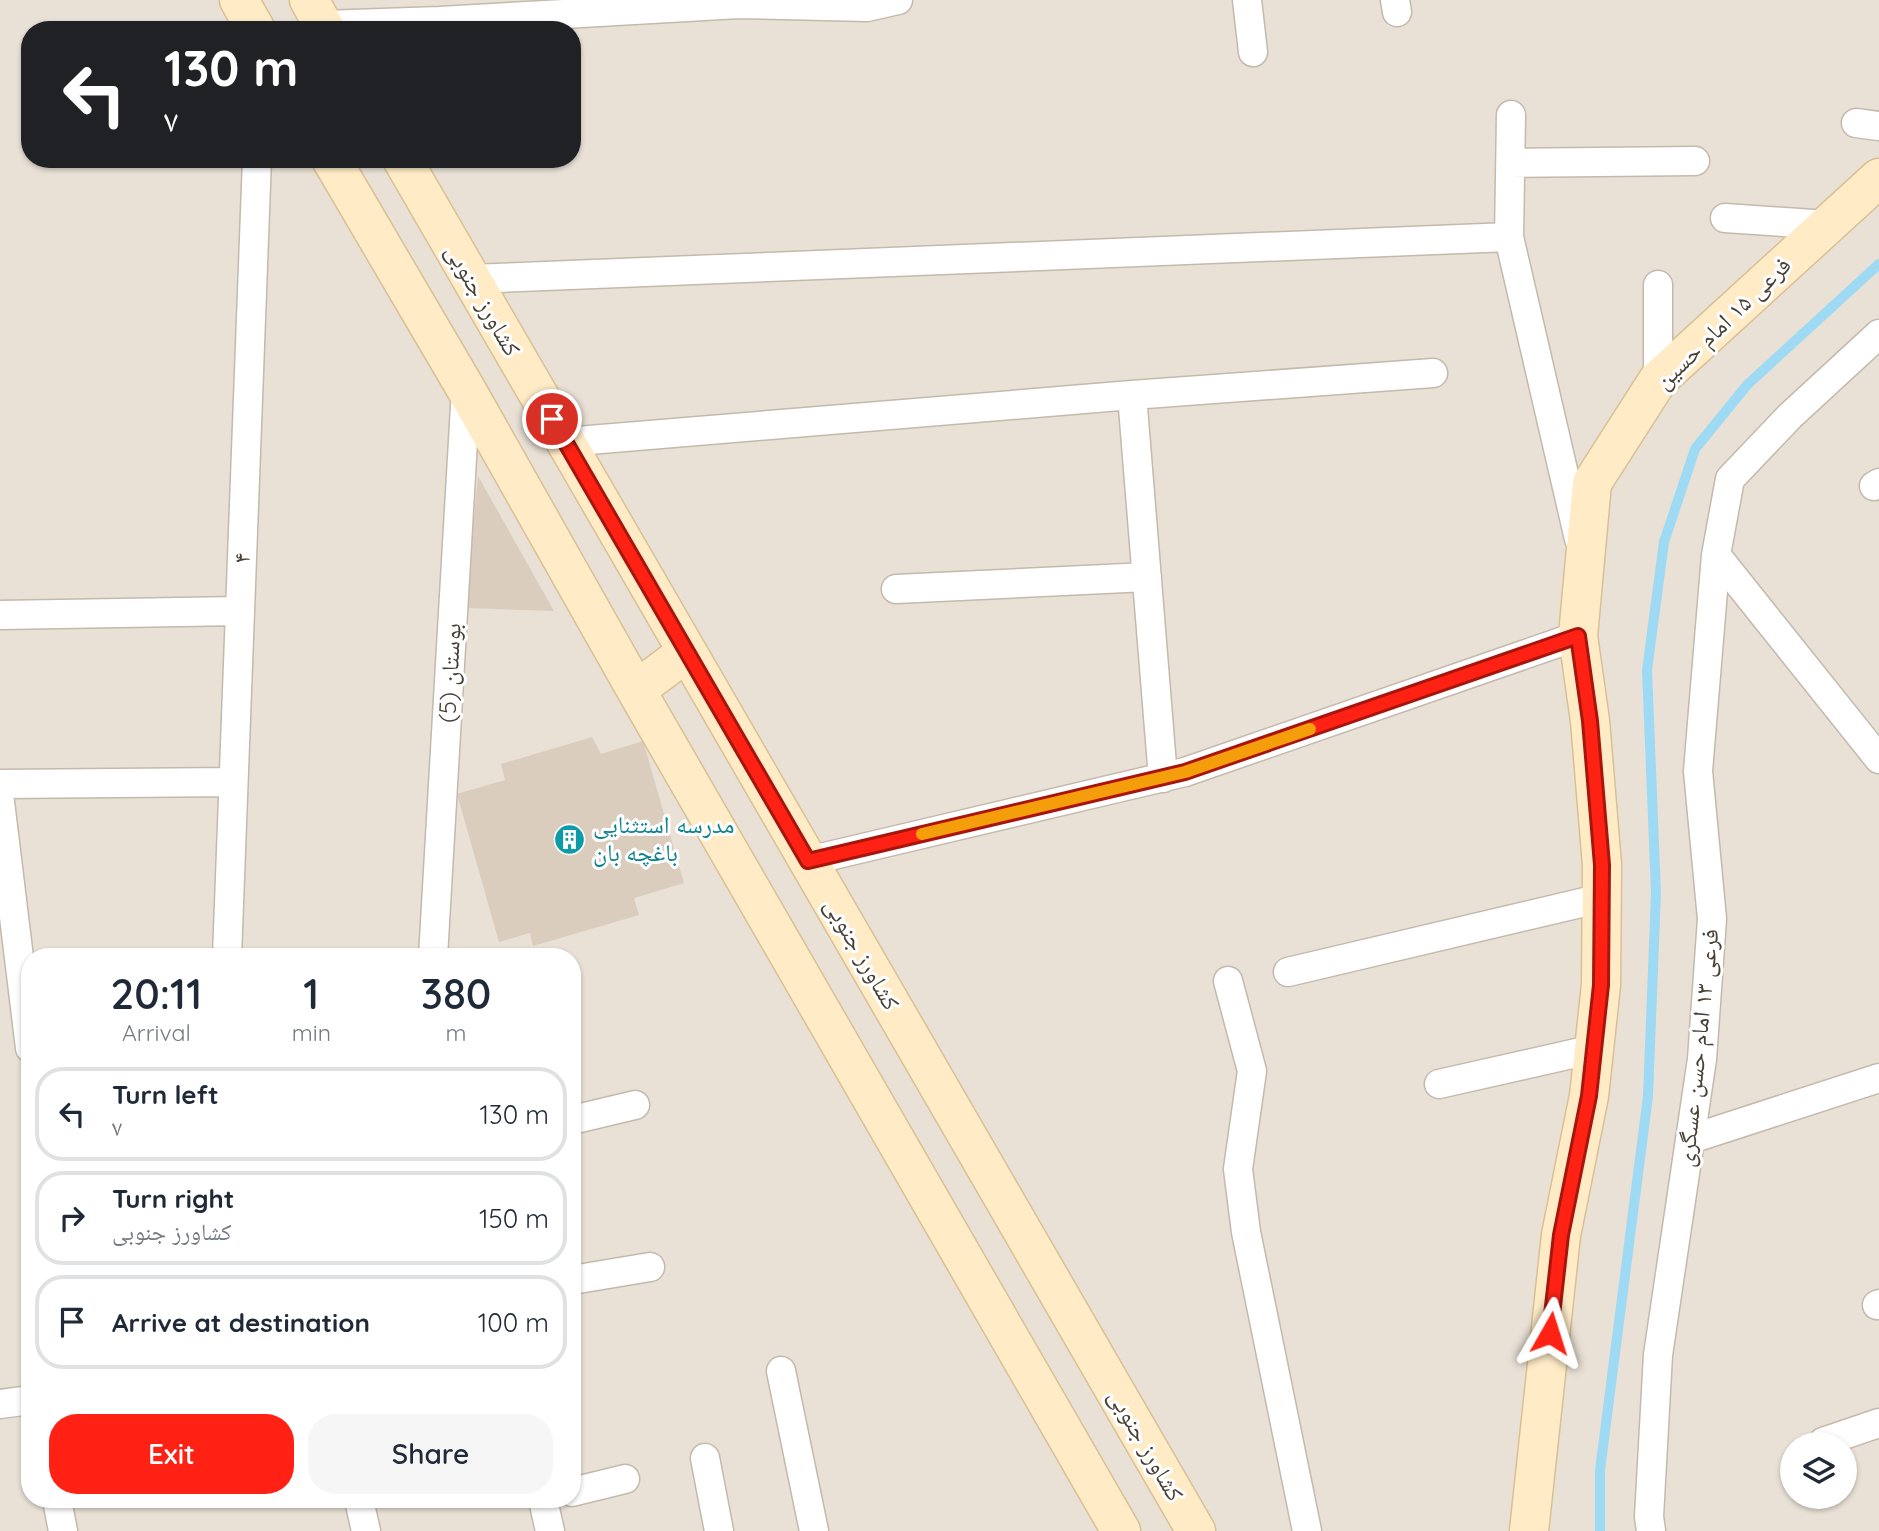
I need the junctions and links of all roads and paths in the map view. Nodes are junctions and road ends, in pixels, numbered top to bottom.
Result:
1 (239, 0) edge
2 (898, 0) edge
3 (1247, 0) edge
4 (440, 10) edge
5 (320, 18) edge
6 (251, 21) edge
7 (1252, 52) dead end
8 (1511, 116) dead end
9 (1695, 160) dead end
10 (1511, 163) junction
11 (257, 168) edge
12 (336, 168) edge
13 (406, 168) edge
14 (1879, 178) edge
15 (1726, 218) dead end
16 (1827, 225) junction
17 (1509, 236) junction
18 (471, 279) junction
19 (1658, 285) dead end
20 (1879, 334) edge
21 (1433, 373) dead end
22 (1658, 380) junction
23 (466, 389) junction
24 (1132, 395) junction
25 (565, 442) junction
26 (1716, 555) junction
27 (1585, 562) junction
28 (1147, 577) junction
29 (896, 589) dead end
30 (240, 611) junction
31 (0, 615) edge
32 (1578, 636) junction
33 (687, 652) junction
34 (636, 690) junction
35 (1879, 759) edge
36 (1163, 778) junction
37 (233, 782) junction
38 (0, 784) edge
39 (1, 811) edge
40 (808, 861) junction
41 (1602, 898) junction
42 (227, 948) edge
43 (434, 948) edge
44 (9, 956) edge
45 (1289, 972) dead end
46 (1228, 981) dead end
47 (21, 1009) edge
48 (1594, 1049) junction
49 (1879, 1078) edge
50 (1439, 1084) dead end
51 (635, 1105) dead end
52 (581, 1118) edge
53 (1691, 1139) junction
54 (650, 1267) dead end
55 (581, 1278) edge
56 (780, 1371) dead end
57 (21, 1401) edge
58 (0, 1404) edge
59 (1879, 1423) edge
60 (1852, 1432) edge
61 (705, 1458) dead end
62 (625, 1479) dead end
63 (581, 1490) edge
64 (59, 1508) edge
65 (361, 1508) edge
66 (545, 1508) edge
67 (63, 1531) edge
68 (366, 1531) edge
69 (550, 1531) edge
70 (719, 1531) edge
71 (814, 1531) edge
72 (1121, 1531) edge
73 (1196, 1531) edge
74 (1307, 1531) edge
75 (1529, 1531) edge
76 (1651, 1531) edge

1 - 6 street
2 - 4 street
3 - 7 street
4 - 5 street
8 - 10 street
9 - 10 street
10 - 17 street
11 - 30 street, ۴
12 - 23 street
13 - 18 street, کشاورز جنوبی
14 - 16 street, فرعی ۱۵ امام حسین
15 - 16 street
16 - 22 street, فرعی ۱۵ امام حسین
17 - 18 street
17 - 27 street
18 - 25 street, کشاورز جنوبی
19 - 22 street
20 - 26 street, فرعی ۱۳ امام حسن عسگری
21 - 24 street
22 - 27 street, فرعی ۱۵ امام حسین
23 - 34 street
23 - 43 street, بوستان (5)
24 - 25 street
24 - 28 street
25 - 33 street, کشاورز جنوبی
26 - 35 street
26 - 53 street, فرعی ۱۳ امام حسن عسگری
27 - 32 street, فرعی ۱۵ امام حسین
28 - 29 street
28 - 36 street
30 - 31 street
30 - 37 street, ۴
32 - 36 street
32 - 41 street, فرعی ۱۵ امام حسین
33 - 34 street
33 - 40 street, کشاورز جنوبی
34 - 72 street
36 - 40 street
37 - 38 street
37 - 42 street, ۴
39 - 44 street
40 - 73 street, کشاورز جنوبی
41 - 45 street
41 - 48 street, فرعی ۱۵ امام حسین
44 - 47 street
46 - 74 street
48 - 50 street
48 - 75 street, فرعی ۱۵ امام حسین
49 - 53 street
51 - 52 street
53 - 76 street, فرعی ۱۳ امام حسن عسگری
54 - 55 street
56 - 71 street
57 - 58 street
59 - 60 street
61 - 70 street
62 - 63 street
64 - 67 street
65 - 68 street
66 - 69 street

